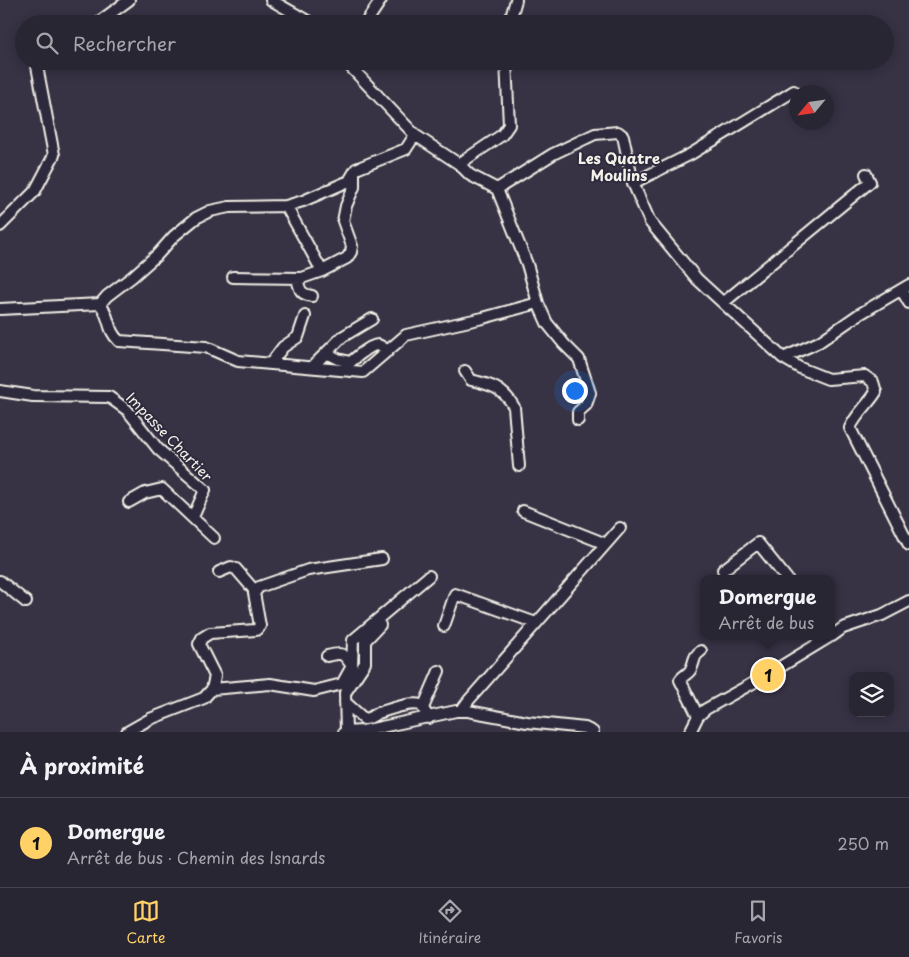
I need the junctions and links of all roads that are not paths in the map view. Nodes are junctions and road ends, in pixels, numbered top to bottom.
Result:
1 (128, 0) edge
2 (271, 0) edge
3 (381, 0) edge
4 (516, 0) edge
5 (108, 15) edge
6 (297, 15) edge
7 (371, 15) edge
8 (511, 15) edge
9 (38, 70) edge
10 (354, 70) edge
11 (506, 70) edge
12 (789, 94) edge
13 (415, 135) junction
14 (459, 164) junction
15 (354, 173) junction
16 (866, 174) dead end
17 (633, 184) junction
18 (497, 189) junction
19 (286, 206) junction
20 (0, 226) edge
21 (322, 271) junction
22 (233, 277) dead end
23 (297, 278) junction
24 (905, 288) edge
25 (312, 296) dead end
26 (538, 303) junction
27 (723, 303) junction
28 (909, 303) edge
29 (100, 304) junction
30 (0, 309) edge
31 (305, 316) dead end
32 (372, 319) dead end
33 (388, 351) junction
34 (326, 353) junction
35 (783, 358) junction
36 (350, 362) junction
37 (271, 363) junction
38 (312, 367) junction
39 (342, 370) junction
40 (465, 371) dead end
41 (0, 391) edge
42 (578, 420) dead end
43 (519, 466) dead end
44 (129, 502) dead end
45 (523, 511) dead end
46 (193, 517) junction
47 (620, 528) dead end
48 (214, 538) dead end
49 (606, 544) junction
50 (909, 545) edge
51 (382, 559) dead end
52 (723, 570) dead end
53 (219, 572) dead end
54 (784, 575) edge
55 (429, 576) dead end
56 (0, 581) edge
57 (255, 592) junction
58 (909, 601) edge
59 (26, 602) dead end
60 (384, 620) dead end
61 (536, 623) junction
62 (444, 626) dead end
63 (835, 633) edge
64 (824, 640) edge
65 (701, 651) dead end
66 (327, 656) dead end
67 (352, 666) junction
68 (439, 671) dead end
69 (212, 689) junction
70 (345, 702) junction
71 (423, 708) junction
72 (461, 711) junction
73 (698, 716) junction
74 (429, 718) junction
75 (566, 729) edge
76 (127, 732) edge
77 (345, 732) edge
78 (355, 732) edge
79 (592, 732) edge
80 (690, 732) edge

1 - 5 street
2 - 6 street
3 - 7 street
4 - 8 street
9 - 20 street
10 - 13 street
11 - 14 street
12 - 17 street
13 - 14 street
13 - 15 street
14 - 18 street
15 - 19 street
15 - 21 street
16 - 27 street
17 - 18 street
17 - 27 street
18 - 26 street
19 - 21 street
19 - 29 street
21 - 23 street
22 - 23 street
23 - 25 street
24 - 28 street
24 - 35 street
26 - 33 street
26 - 42 street
27 - 35 street
29 - 30 street
29 - 37 street
31 - 37 street
32 - 34 street
33 - 36 street
33 - 39 street
34 - 36 street
34 - 38 street
35 - 50 street
36 - 39 street
37 - 38 street
38 - 39 street
40 - 43 street
41 - 46 street, Impasse Chartier
44 - 46 street
45 - 49 street
46 - 48 street
47 - 49 street
49 - 61 street
51 - 57 street
52 - 54 street
53 - 57 street
55 - 67 street
56 - 59 street
57 - 69 street
58 - 63 street
60 - 70 street
61 - 62 street
61 - 72 street
64 - 73 street
65 - 73 street
66 - 67 street
67 - 69 street
68 - 71 street
69 - 76 street
70 - 71 street
70 - 77 street
71 - 74 street
72 - 74 street
72 - 75 street
73 - 80 street
74 - 78 street
75 - 79 street
77 - 78 street

